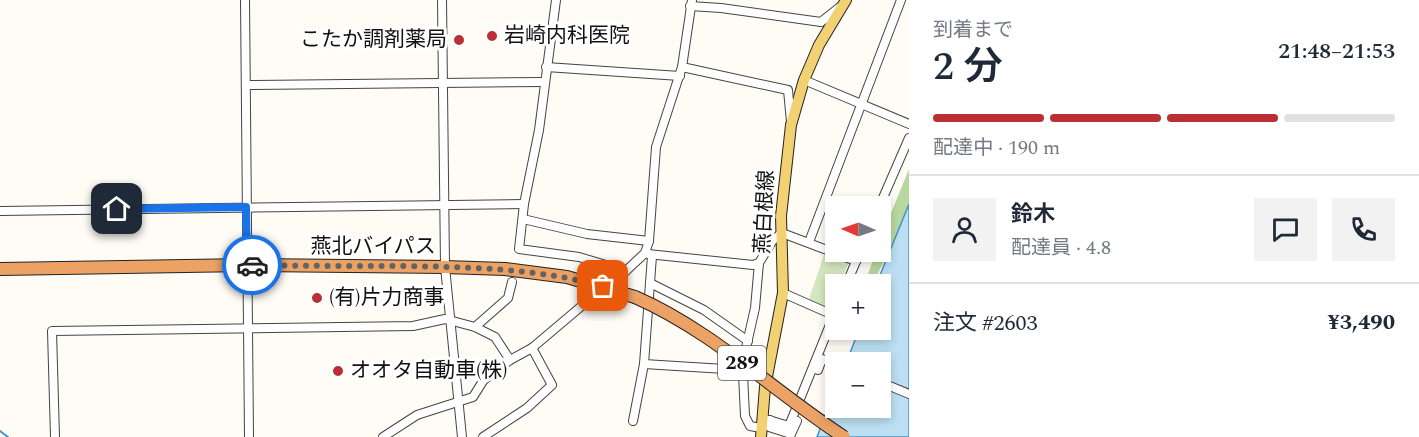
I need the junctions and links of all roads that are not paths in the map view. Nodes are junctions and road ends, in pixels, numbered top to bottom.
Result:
1 (244, 0) edge
2 (442, 0) edge
3 (556, 0) edge
4 (902, 0) edge
5 (691, 3) edge
6 (844, 3) edge
7 (546, 67) junction
8 (681, 71) junction
9 (804, 80) junction
10 (544, 82) junction
11 (443, 83) junction
12 (246, 85) junction
13 (861, 104) junction
14 (909, 124) edge
15 (791, 125) junction
16 (909, 138) edge
17 (884, 196) edge
18 (444, 204) junction
19 (524, 204) junction
20 (246, 207) junction
21 (0, 211) edge
22 (524, 219) junction
23 (782, 233) junction
24 (649, 242) junction
25 (809, 242) junction
26 (825, 248) edge
27 (648, 255) junction
28 (759, 263) junction
29 (247, 265) junction
30 (445, 267) junction
31 (0, 269) edge
32 (626, 271) junction
33 (615, 281) dead end
34 (512, 282) dead end
35 (650, 283) junction
36 (597, 293) dead end
37 (783, 293) junction
38 (825, 309) edge
39 (450, 320) junction
40 (475, 327) junction
41 (247, 329) junction
42 (825, 335) edge
43 (748, 341) junction
44 (532, 348) junction
45 (510, 360) junction
46 (825, 360) edge
47 (644, 364) junction
48 (741, 370) junction
49 (891, 387) edge
50 (909, 394) edge
51 (459, 403) junction
52 (633, 421) dead end
53 (763, 426) edge
54 (55, 437) edge
55 (249, 437) edge
56 (382, 437) edge
57 (462, 437) edge
58 (483, 437) edge
59 (844, 437) edge

1 - 12 street
2 - 11 street
3 - 7 street
4 - 13 street
5 - 6 street
5 - 8 street
6 - 9 main road, 燕白根線
7 - 8 street
7 - 10 street
8 - 15 street
8 - 24 street
9 - 13 street
9 - 15 main road, 燕白根線
10 - 11 street
10 - 19 street
11 - 12 street
11 - 18 street
12 - 20 street
13 - 14 street
13 - 25 street
15 - 23 main road, 燕白根線
16 - 17 street
18 - 19 street
18 - 20 street
18 - 30 street
19 - 22 street
20 - 21 street
20 - 29 street
22 - 24 street
22 - 32 street
23 - 25 street
23 - 28 street
23 - 37 main road, 燕白根線
24 - 27 street
25 - 26 street
27 - 28 street
27 - 32 street
27 - 35 street
28 - 43 street
29 - 30 highway, 燕北バイパス / 289
29 - 31 highway, 燕北バイパス / 289
29 - 41 street
30 - 39 street
30 - 59 highway, 燕北バイパス / 289, bridge
32 - 33 street
34 - 40 street
35 - 43 street
35 - 47 street
36 - 44 street
37 - 38 street
37 - 53 main road, 燕白根線
39 - 40 street
39 - 41 street
39 - 51 street
40 - 45 street
41 - 54 street
41 - 55 street
42 - 53 street
43 - 48 street
44 - 45 street
44 - 58 street
45 - 51 street
46 - 53 street
47 - 48 street
47 - 52 street
48 - 53 street
49 - 50 street
51 - 56 street
51 - 57 street

